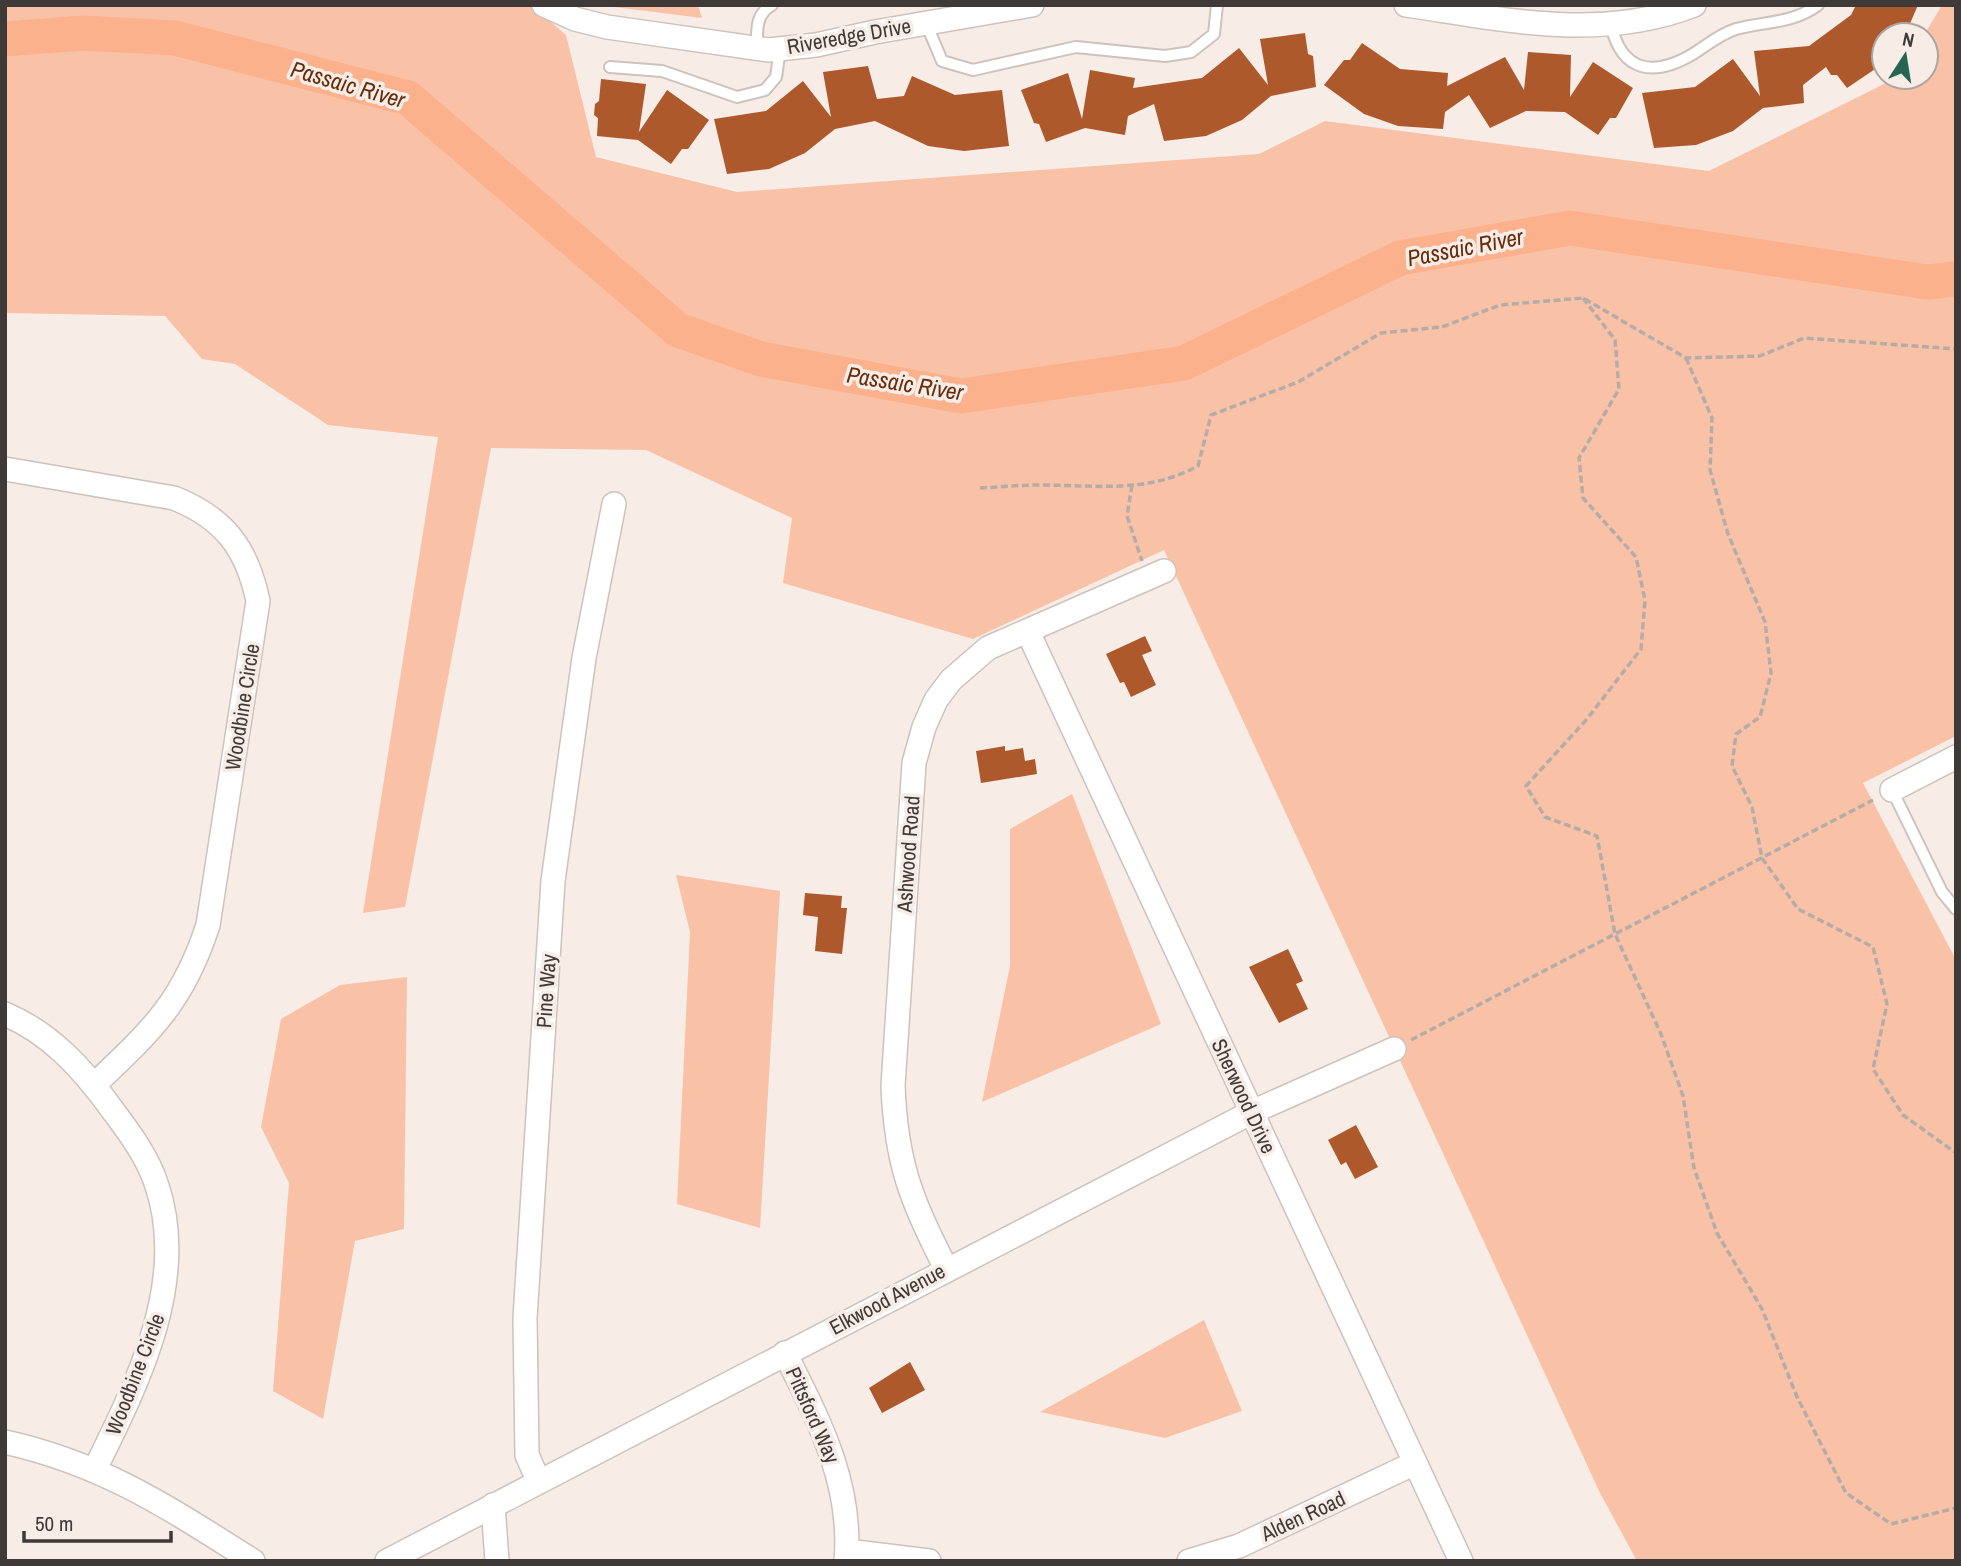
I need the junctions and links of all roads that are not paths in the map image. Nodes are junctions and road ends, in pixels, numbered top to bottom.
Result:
1 (544, 5) edge
2 (772, 5) edge
3 (1032, 5) edge
4 (1217, 5) edge
5 (1406, 5) edge
6 (1695, 5) edge
7 (1818, 5) edge
8 (1508, 12) edge
9 (1621, 20) junction
10 (925, 23) junction
11 (757, 48) junction
12 (780, 49) junction
13 (610, 67) dead end
14 (5, 469) edge
15 (614, 503) dead end
16 (1156, 574) road end
17 (1028, 632) junction
18 (1956, 757) edge
19 (1892, 790) joint
20 (1956, 909) edge
21 (5, 1014) edge
22 (1394, 1049) road end
23 (94, 1084) junction
24 (1252, 1112) junction
25 (946, 1268) junction
26 (785, 1353) junction
27 (5, 1442) edge
28 (1415, 1463) junction
29 (95, 1469) junction
30 (538, 1480) junction
31 (493, 1505) junction
32 (846, 1556) edge
33 (253, 1561) edge
34 (387, 1561) edge
35 (497, 1561) edge
36 (929, 1561) edge
37 (1189, 1561) edge
38 (1461, 1561) edge

1 - 11 street, Riveredge Drive
2 - 11 lane
3 - 10 street, Riveredge Drive
4 - 10 lane
5 - 8 street
6 - 9 street
7 - 9 lane
8 - 9 street
10 - 12 street, Riveredge Drive
11 - 12 street, Riveredge Drive
12 - 13 lane
14 - 23 street, Woodbine Circle
15 - 30 street, Pine Way
16 - 17 street, Ashwood Road
17 - 24 street, Sherwood Drive
17 - 25 street, Ashwood Road
18 - 19 street
19 - 20 lane
21 - 23 street, Woodbine Circle
22 - 24 street, Elkwood Avenue
23 - 29 street, Woodbine Circle
24 - 25 street, Elkwood Avenue
24 - 28 street, Sherwood Drive
25 - 26 street, Elkwood Avenue
26 - 30 street, Elkwood Avenue
26 - 32 street, Pittsford Way
27 - 29 street
28 - 37 street, Alden Road
28 - 38 street, Sherwood Drive
29 - 33 street
30 - 31 street, Elkwood Avenue
31 - 34 street, Elkwood Avenue
31 - 35 street
32 - 36 street

